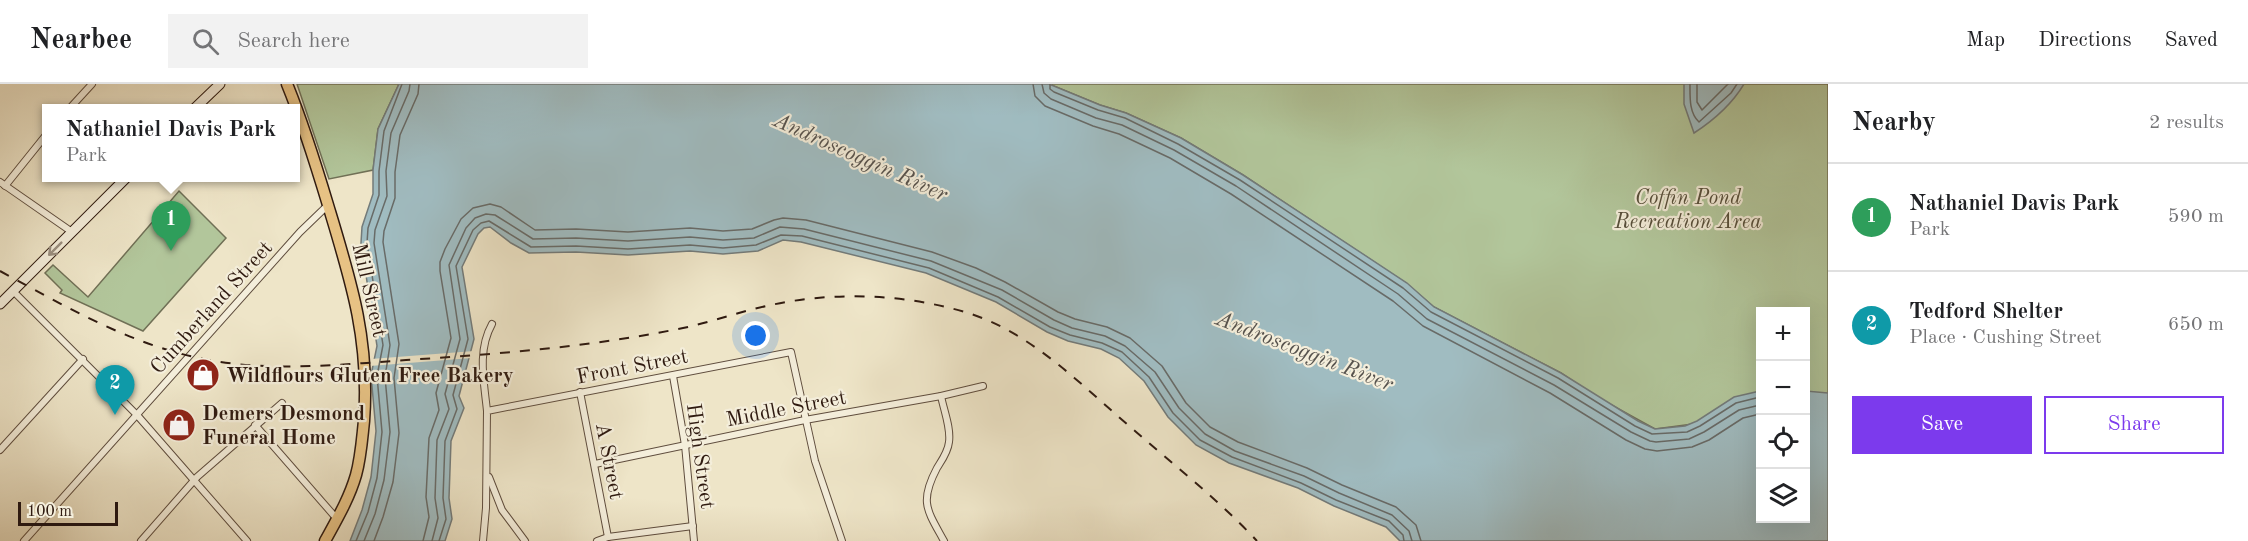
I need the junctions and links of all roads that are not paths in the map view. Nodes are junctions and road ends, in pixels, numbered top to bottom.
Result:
1 (92, 84) edge
2 (220, 84) edge
3 (287, 84) edge
4 (74, 104) edge
5 (199, 104) edge
6 (293, 104) edge
7 (300, 124) edge
8 (42, 139) edge
9 (121, 182) edge
10 (2, 184) edge
11 (328, 205) junction
12 (72, 232) junction
13 (13, 291) junction
14 (0, 304) edge
15 (492, 324) dead end
16 (83, 359) junction
17 (673, 376) junction
18 (983, 386) dead end
19 (580, 392) junction
20 (941, 396) junction
21 (282, 403) dead end
22 (486, 411) junction
23 (137, 415) junction
24 (805, 420) junction
25 (255, 426) junction
26 (685, 445) junction
27 (0, 450) edge
28 (595, 464) junction
29 (487, 472) junction
30 (194, 480) junction
31 (337, 519) junction
32 (693, 526) junction
33 (608, 537) junction
34 (24, 541) edge
35 (141, 541) edge
36 (246, 541) edge
37 (325, 541) edge
38 (483, 541) edge
39 (525, 541) edge
40 (597, 541) edge
41 (694, 541) edge
42 (842, 541) edge
43 (944, 541) edge

1 - 4 street
2 - 5 main road
3 - 6 highway, Mill Street
7 - 11 highway, Mill Street
8 - 10 street
9 - 12 main road
10 - 12 street
11 - 23 street, Cumberland Street
11 - 31 highway, Mill Street
12 -> 13 main road
13 - 14 main road
13 - 16 street
15 - 22 street
16 - 23 street
16 - 27 street
17 - 19 street, Front Street
17 - 24 street, Front Street
17 - 26 street, High Street
18 - 20 street, Middle Street
19 - 22 street, Front Street
19 - 28 street, A Street
20 - 24 street, Middle Street
20 - 43 street
21 - 25 street
22 - 29 street
23 - 30 street
23 - 34 street, Cumberland Street
24 - 26 street, Middle Street
24 - 42 street
25 - 30 street
25 - 31 street
26 - 28 street, Middle Street
26 - 32 street, High Street
28 - 33 street, A Street
29 - 38 street
29 - 39 street
30 - 35 street
30 - 36 street
31 - 37 highway, Mill Street
32 - 33 street
32 - 41 street, High Street
33 - 40 street

